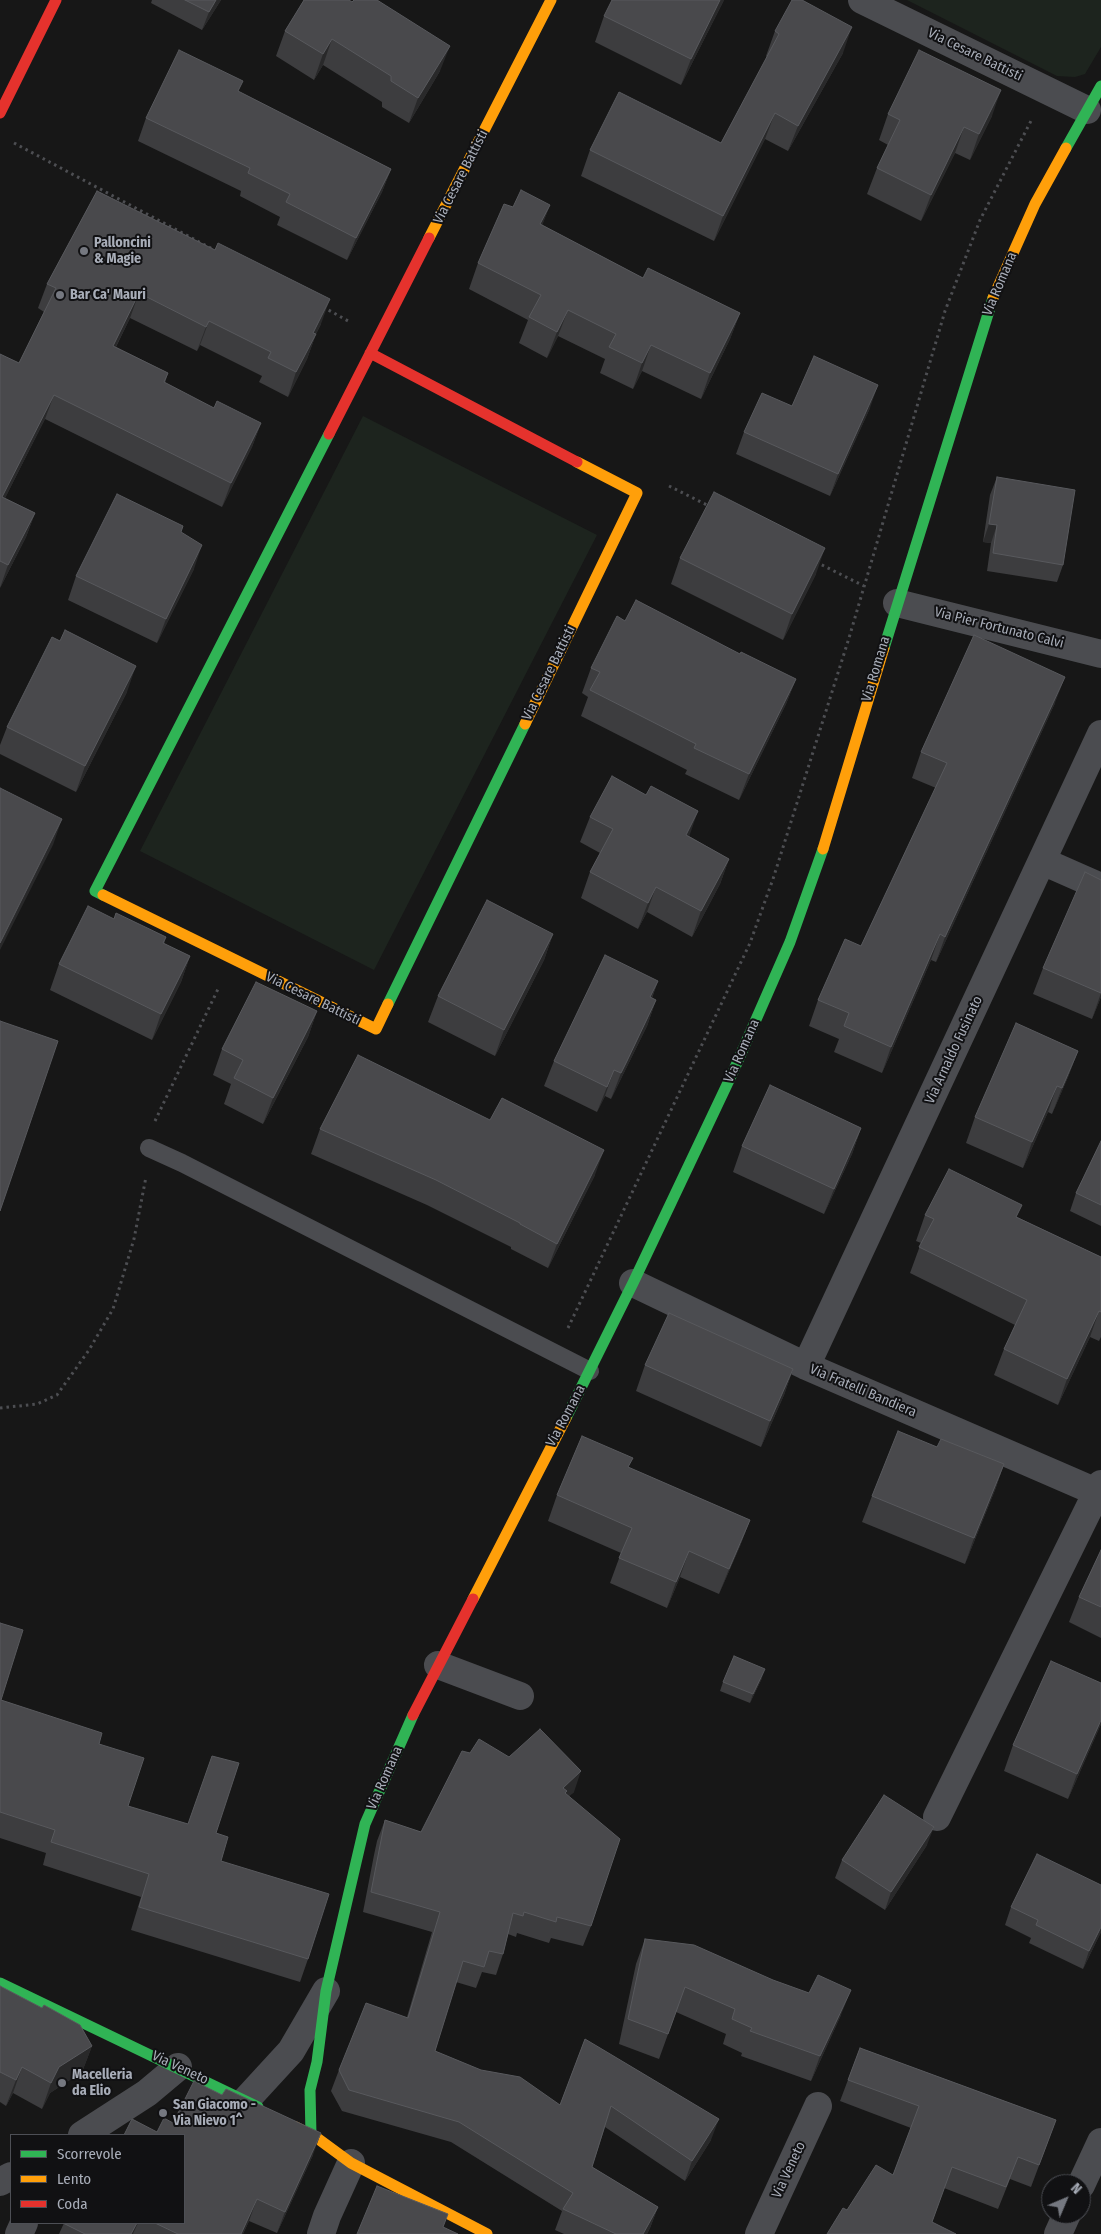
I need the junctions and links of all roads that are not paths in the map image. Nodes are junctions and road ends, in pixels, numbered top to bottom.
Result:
1 (56, 0) edge
2 (551, 0) edge
3 (862, 0) edge
4 (1101, 86) edge
5 (1087, 110) junction
6 (0, 113) edge
7 (370, 353) junction
8 (897, 603) junction
9 (1101, 654) edge
10 (1101, 734) edge
11 (1042, 861) junction
12 (1101, 887) edge
13 (149, 1148) road end
14 (633, 1283) junction
15 (806, 1366) junction
16 (590, 1371) junction
17 (1100, 1490) edge
18 (438, 1665) junction
19 (520, 1696) dead end
20 (937, 1817) dead end
21 (0, 1983) edge
22 (326, 1991) junction
23 (178, 2067) junction
24 (246, 2100) junction
25 (818, 2106) dead end
26 (270, 2113) edge
27 (286, 2122) edge
28 (84, 2134) edge
29 (311, 2135) junction
30 (1101, 2142) edge
31 (351, 2163) junction
32 (1086, 2174) edge
33 (321, 2234) edge
34 (487, 2234) edge
35 (759, 2234) edge

1 - 6 street
2 - 7 street, Via Cesare Battisti
3 - 5 street, Via Cesare Battisti
4 - 5 street, Via Romana
5 - 8 street, Via Romana
7 - 7 street, Via Cesare Battisti
8 - 9 street, Via Pier Fortunato Calvi
8 - 14 street, Via Romana
10 - 11 street, Via Arnaldo Fusinato
11 - 12 street
11 - 15 street, Via Arnaldo Fusinato
13 - 16 lane
14 - 15 street, Via Fratelli Bandiera
14 - 16 street, Via Romana
15 - 17 street, Via Fratelli Bandiera
16 - 18 street, Via Romana
17 - 20 street, Via Fratelli Bandiera
18 - 19 street
18 - 22 street, Via Romana
21 - 23 street, Via Veneto
22 - 24 street, Via Romana
22 - 29 street, Via Romana
23 - 24 street, Via Veneto
23 - 28 street
24 - 26 street, Via Veneto
25 - 35 street, Via Veneto
27 - 29 street
29 - 31 street
30 - 32 street
31 - 33 street
31 - 34 street

